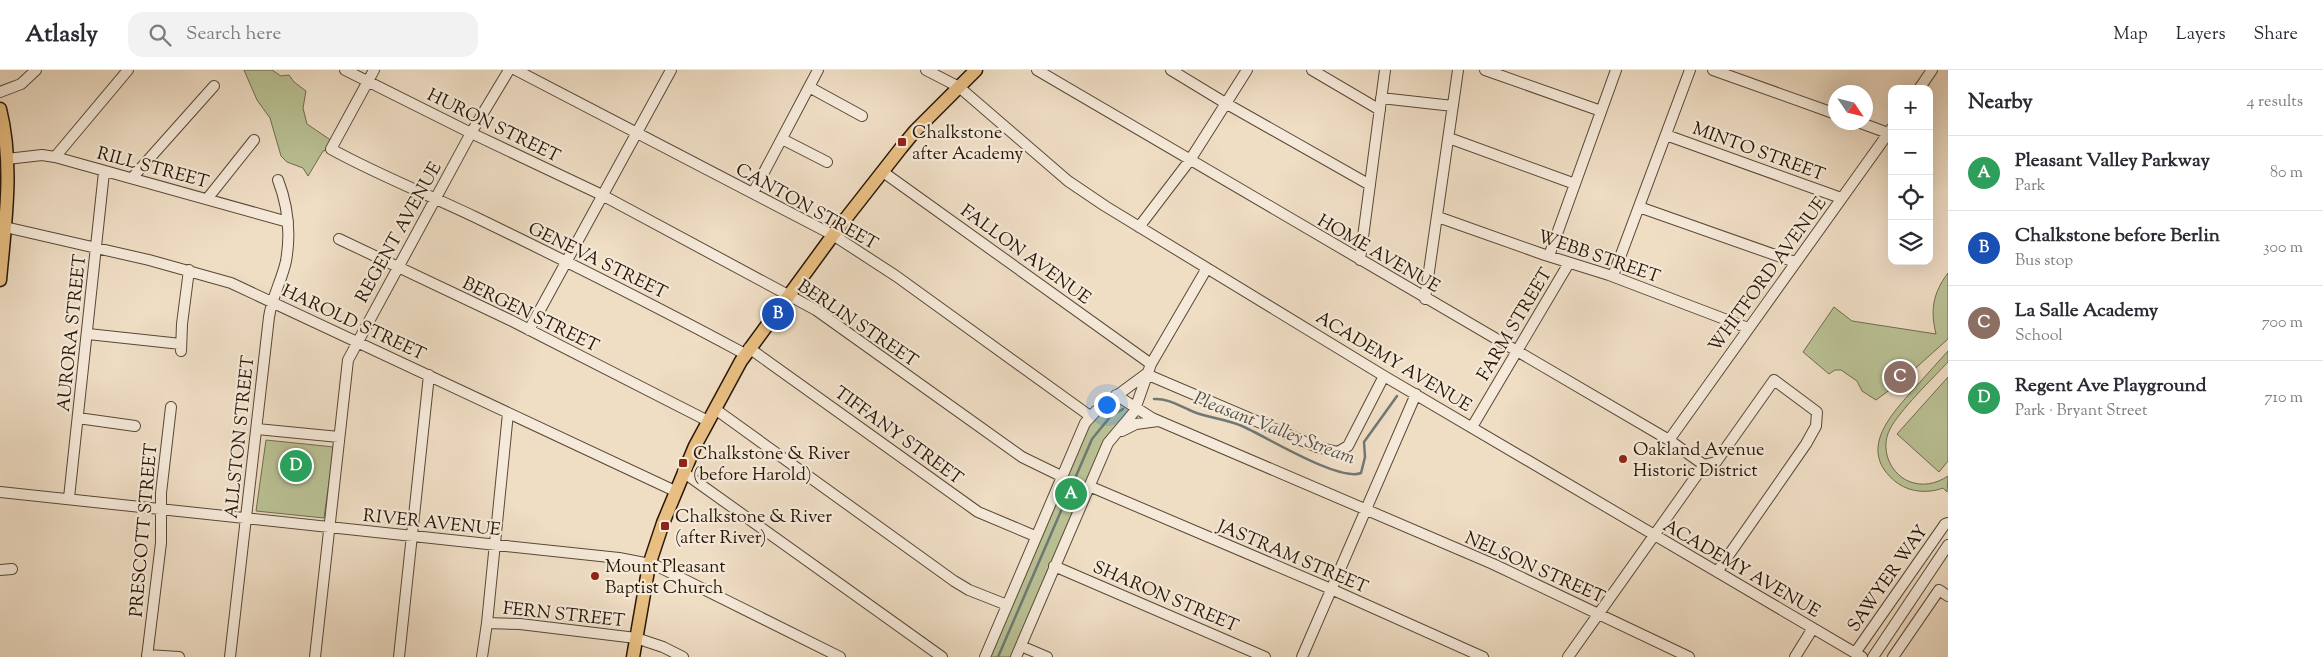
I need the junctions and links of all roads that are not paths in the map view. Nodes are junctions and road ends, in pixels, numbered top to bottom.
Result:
1 (36, 70) edge
2 (128, 70) edge
3 (345, 70) edge
4 (374, 70) edge
5 (509, 70) edge
6 (516, 70) edge
7 (671, 70) edge
8 (818, 70) edge
9 (926, 70) edge
10 (976, 70) edge
11 (1037, 70) edge
12 (1171, 70) edge
13 (1247, 70) edge
14 (1312, 70) edge
15 (1385, 70) edge
16 (1458, 70) edge
17 (1485, 70) edge
18 (1616, 70) edge
19 (1690, 70) edge
20 (1712, 70) edge
21 (1932, 70) edge
22 (939, 73) edge
23 (368, 82) junction
24 (1922, 85) edge
25 (214, 86) dead end
26 (809, 87) junction
27 (959, 88) junction
28 (0, 92) edge
29 (1381, 98) junction
30 (1227, 104) junction
31 (1453, 106) junction
32 (0, 109) edge
33 (1380, 110) junction
34 (1602, 111) junction
35 (1828, 111) edge
36 (862, 116) dead end
37 (1873, 126) edge
38 (1888, 130) edge
39 (637, 132) junction
40 (471, 133) junction
41 (1666, 134) junction
42 (1888, 134) edge
43 (1449, 138) junction
44 (782, 139) junction
45 (254, 140) dead end
46 (55, 156) junction
47 (7, 159) junction
48 (1190, 160) junction
49 (827, 162) dead end
50 (104, 172) junction
51 (883, 172) junction
52 (132, 178) junction
53 (278, 180) dead end
54 (1575, 184) junction
55 (1370, 185) junction
56 (753, 193) junction
57 (602, 195) junction
58 (1841, 198) junction
59 (207, 199) junction
60 (435, 199) junction
61 (1639, 207) junction
62 (1438, 216) junction
63 (288, 222) junction
64 (5, 227) junction
65 (1139, 227) junction
66 (833, 235) junction
67 (339, 239) dead end
68 (97, 248) junction
69 (1549, 256) junction
70 (1360, 260) junction
71 (566, 261) junction
72 (1795, 262) junction
73 (1570, 263) junction
74 (398, 268) junction
75 (1207, 268) junction
76 (189, 270) junction
77 (1613, 276) junction
78 (0, 280) edge
79 (790, 295) junction
80 (1425, 299) junction
81 (271, 300) junction
82 (1748, 328) junction
83 (529, 330) junction
84 (88, 334) junction
85 (357, 341) junction
86 (747, 351) junction
87 (1516, 352) junction
88 (1151, 364) junction
89 (1146, 374) junction
90 (429, 375) junction
91 (1384, 376) junction
92 (1416, 394) junction
93 (1116, 395) junction
94 (171, 407) dead end
95 (1136, 408) junction
96 (715, 409) junction
97 (508, 413) junction
98 (1090, 416) junction
99 (78, 418) junction
100 (708, 421) junction
101 (1159, 421) junction
102 (135, 426) dead end
103 (1472, 427) junction
104 (257, 429) junction
105 (339, 437) junction
106 (1112, 437) junction
107 (1669, 440) junction
108 (1704, 465) junction
109 (683, 472) junction
110 (1061, 476) junction
111 (1089, 486) junction
112 (674, 491) junction
113 (0, 492) edge
114 (69, 498) junction
115 (162, 508) junction
116 (1365, 511) junction
117 (246, 517) junction
118 (1948, 523) edge
119 (329, 527) junction
120 (1654, 535) junction
121 (413, 536) junction
122 (1035, 536) junction
123 (495, 545) junction
124 (1948, 545) edge
125 (649, 565) junction
126 (1054, 566) junction
127 (12, 569) dead end
128 (0, 570) edge
129 (1717, 572) junction
130 (1331, 589) junction
131 (1948, 596) edge
132 (1007, 605) junction
133 (1599, 613) junction
134 (487, 623) junction
135 (1813, 628) junction
136 (636, 638) junction
137 (1020, 646) junction
138 (1858, 655) edge
139 (147, 656) edge
140 (179, 657) edge
141 (230, 657) edge
142 (315, 657) edge
143 (399, 657) edge
144 (482, 657) edge
145 (633, 657) edge
146 (682, 657) edge
147 (840, 657) edge
148 (942, 657) edge
149 (985, 657) edge
150 (1016, 657) edge
151 (1046, 657) edge
152 (1265, 657) edge
153 (1302, 657) edge
154 (1483, 657) edge
155 (1568, 657) edge
156 (1689, 657) edge
157 (1795, 657) edge
158 (1873, 657) edge
159 (1893, 657) edge

1 - 28 street
2 - 46 street
3 - 23 street, HURON STREET
4 - 23 street
5 - 40 street, REGENT AVENUE
6 - 39 street, CANTON STREET
7 - 39 street
8 - 26 street
9 - 22 street, ACADEMY AVENUE
10 - 27 main road
11 - 48 street, HOME AVENUE
12 - 30 street
13 - 30 street
14 - 33 street
15 - 29 street
16 - 31 street
17 - 34 street
18 - 34 street, FARM STREET
19 - 41 street
20 - 35 street
21 - 24 street
22 - 27 street, ACADEMY AVENUE
23 - 40 street, HURON STREET
23 - 60 street, GENEVA STREET
25 - 52 street
26 - 36 street
26 - 44 street
27 - 51 main road
27 - 65 street, ACADEMY AVENUE
29 - 31 street
29 - 33 street
30 - 48 street
30 - 55 street
31 - 43 street
32 - 47 main road
33 - 55 street
34 - 54 street, FARM STREET
37 - 38 street
39 - 56 street, CANTON STREET
39 - 57 street
40 - 57 street, HURON STREET
40 - 60 street, REGENT AVENUE
41 - 58 street, MINTO STREET
41 - 61 street
42 - 58 street, WHITFORD AVENUE
43 - 54 street
43 - 62 street
44 - 49 street
44 - 56 street
45 - 59 street
46 - 47 street, RILL STREET
46 - 50 street, RILL STREET
47 - 64 main road
48 - 65 street
48 - 70 street, HOME AVENUE
50 - 52 street, RILL STREET
50 - 68 street, AURORA STREET
51 - 66 main road
51 - 88 street, FALLON AVENUE
52 - 59 street, RILL STREET
53 - 63 street, ALLSTON STREET
54 - 69 street, FARM STREET
55 - 70 street
56 - 66 street, CANTON STREET
57 - 71 street
57 - 79 street, BERLIN STREET
58 - 72 street, WHITFORD AVENUE
59 - 63 street, RILL STREET
60 - 71 street, GENEVA STREET
60 - 74 street, REGENT AVENUE
61 - 72 street
61 - 77 street
62 - 69 street, WEBB STREET
62 - 80 street
63 - 81 street, ALLSTON STREET
64 - 68 street, HAROLD STREET
64 - 78 main road
65 - 75 street, ACADEMY AVENUE
66 - 79 main road
66 - 98 street, CANTON STREET
67 - 74 street, BERGEN STREET
68 - 76 street, HAROLD STREET
68 - 84 street, AURORA STREET
69 - 73 street, WEBB STREET
70 - 80 street, HOME AVENUE
71 - 83 street
71 - 86 street, GENEVA STREET
72 - 82 street, WHITFORD AVENUE
73 - 77 street, WEBB STREET
73 - 87 street, FARM STREET
74 - 83 street, BERGEN STREET
74 - 85 street, REGENT AVENUE
75 - 88 street
75 - 91 street, ACADEMY AVENUE
76 - 81 street, HAROLD STREET
76 - 84 street
77 - 82 street, WEBB STREET
79 - 86 main road
79 - 110 street, BERLIN STREET
80 - 87 street, HOME AVENUE
81 - 85 street, HAROLD STREET
81 - 104 street, ALLSTON STREET
82 - 107 street, WHITFORD AVENUE
83 - 100 street, BERGEN STREET
84 - 99 street, AURORA STREET
85 - 90 street, HAROLD STREET
85 - 105 street, REGENT AVENUE
86 - 96 main road
86 - 122 street, TIFFANY STREET
87 - 103 street, FARM STREET
87 - 107 street, HOME AVENUE
88 - 89 street
89 - 91 street
89 - 93 street
89 - 95 street
90 - 97 street, HAROLD STREET
90 - 121 street
91 - 92 street, ACADEMY AVENUE
92 - 103 street, ACADEMY AVENUE
92 - 116 street
93 - 95 street, NELSON STREET
93 - 98 street
94 - 115 street, PRESCOTT STREET
95 - 101 street, NELSON STREET
95 - 106 street
96 - 100 main road
96 - 132 street
97 - 112 street, HAROLD STREET
97 - 123 street
98 - 110 street
99 - 102 street
99 - 114 street, AURORA STREET
100 - 109 main road
101 - 106 street
101 - 116 street, NELSON STREET
103 - 120 street, ACADEMY AVENUE
104 - 105 street
104 - 117 street, ALLSTON STREET
105 - 119 street, REGENT AVENUE
106 - 111 street
107 - 108 street, HOME AVENUE
108 - 120 street
108 - 129 street
109 - 112 main road
109 - 148 street
110 - 122 street
111 - 126 street
111 - 130 street, JASTRAM STREET
112 - 125 main road
113 - 114 street, RIVER AVENUE
114 - 115 street, RIVER AVENUE
115 - 117 street, RIVER AVENUE
115 - 139 street, PRESCOTT STREET
116 - 130 street
116 - 133 street, NELSON STREET
117 - 119 street, RIVER AVENUE
117 - 141 street, ALLSTON STREET
118 - 138 street, SAWYER WAY
119 - 121 street, RIVER AVENUE
119 - 142 street, REGENT AVENUE
120 - 129 street, ACADEMY AVENUE
120 - 133 street
121 - 123 street, RIVER AVENUE
121 - 143 street
122 - 132 street
123 - 125 street, RIVER AVENUE
123 - 134 street
124 - 158 street, SAWYER WAY
125 - 136 main road
125 - 147 street, RIVER AVENUE
126 - 137 street
126 - 152 street, SHARON STREET
127 - 128 street
129 - 135 street, ACADEMY AVENUE
130 - 153 street
130 - 154 street, JASTRAM STREET
131 - 159 street
132 - 149 street
133 - 155 street
133 - 156 street, NELSON STREET
134 - 136 street, FERN STREET
134 - 144 street
135 - 138 street, ACADEMY AVENUE
135 - 157 street
136 - 145 main road
136 - 146 street, FERN STREET
137 - 150 street
137 - 151 street
139 - 140 street

